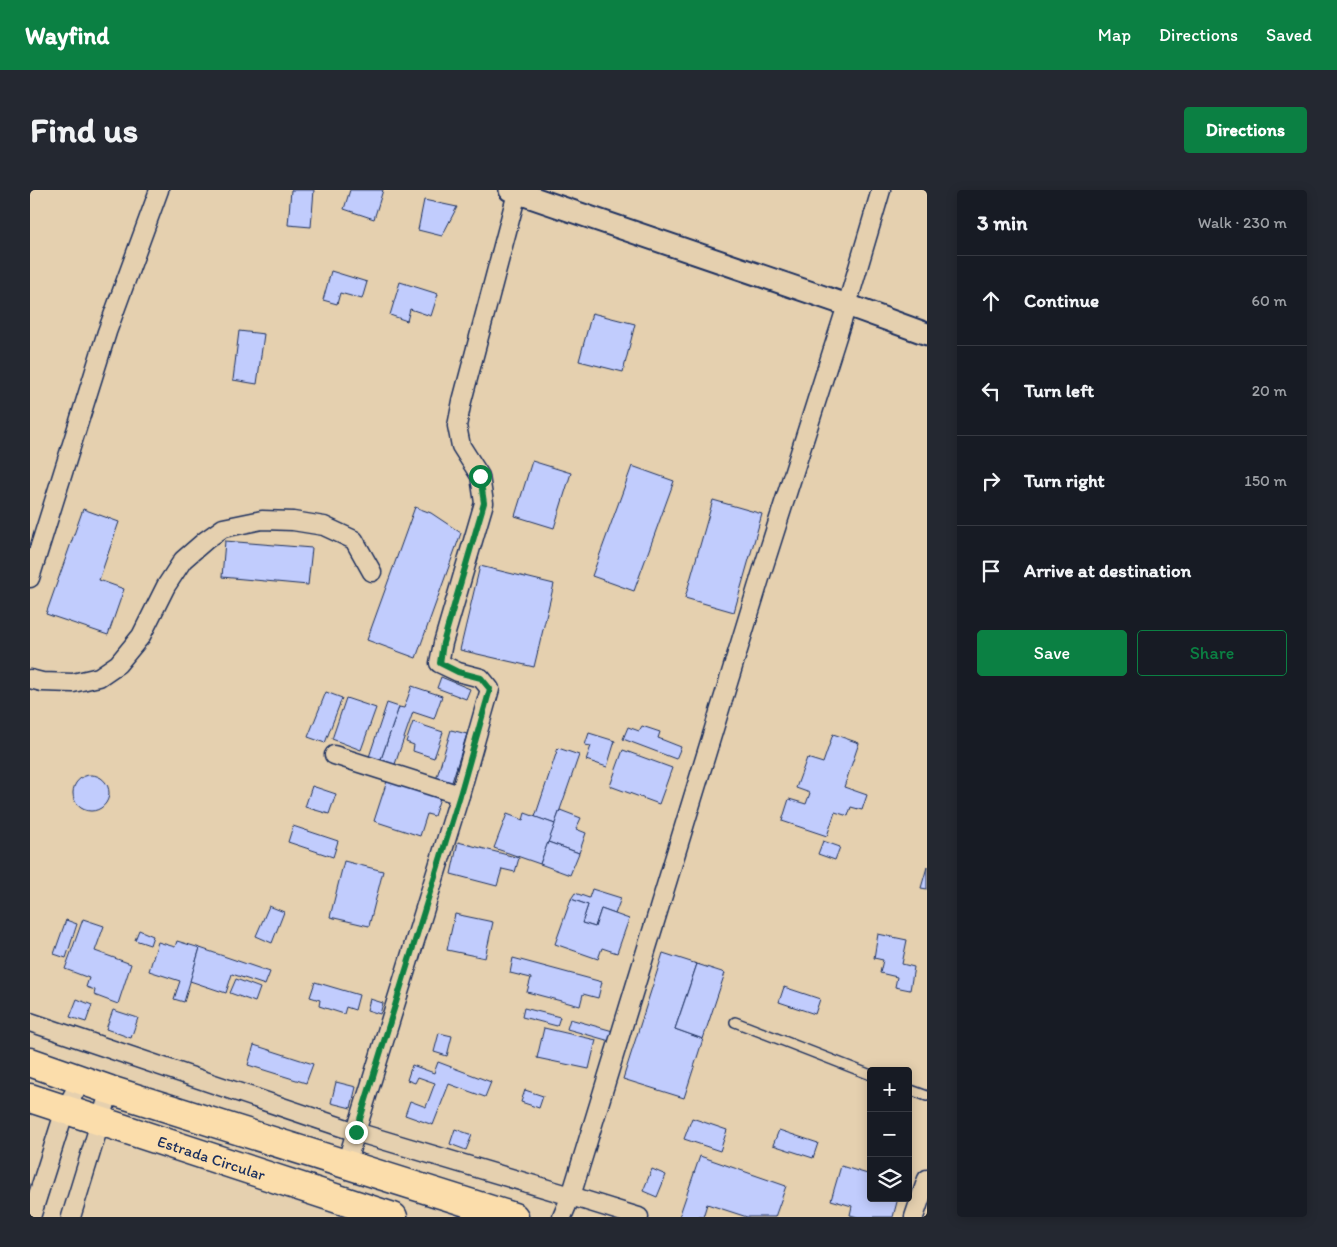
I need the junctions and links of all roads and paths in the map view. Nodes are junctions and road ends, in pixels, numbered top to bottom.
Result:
1 (159, 190) edge
2 (880, 190) edge
3 (514, 191) edge
4 (847, 305) junction
5 (927, 334) edge
6 (33, 560) edge
7 (372, 572) dead end
8 (30, 578) edge
9 (30, 679) edge
10 (334, 755) dead end
11 (460, 795) junction
12 (30, 1022) edge
13 (735, 1022) dead end
14 (30, 1062) edge
15 (867, 1073) edge
16 (81, 1080) junction
17 (110, 1090) junction
18 (912, 1090) edge
19 (927, 1096) edge
20 (30, 1098) edge
21 (65, 1110) junction
22 (100, 1122) junction
23 (356, 1132) junction
24 (346, 1164) junction
25 (927, 1179) edge
26 (571, 1196) junction
27 (31, 1217) edge
28 (71, 1217) edge
29 (393, 1217) edge
30 (514, 1217) edge
31 (562, 1217) edge
32 (639, 1217) edge
33 (914, 1217) edge

1 - 6 street
2 - 4 street
3 - 4 street
3 - 11 street
4 - 5 street
4 - 26 street
6 - 8 street
7 - 9 street
10 - 11 street
11 - 23 street
12 - 23 street
13 - 15 lane
14 - 16 main road
16 - 17 main road
16 - 21 street
17 - 22 street
17 - 24 main road
18 - 19 lane
20 - 21 main road, Estrada Circular
21 - 22 main road, Estrada Circular
21 - 27 street
22 - 28 street
22 - 29 main road, Estrada Circular
23 - 24 street
23 - 26 street
24 - 30 main road
25 - 33 street
26 - 31 street
26 - 32 street

